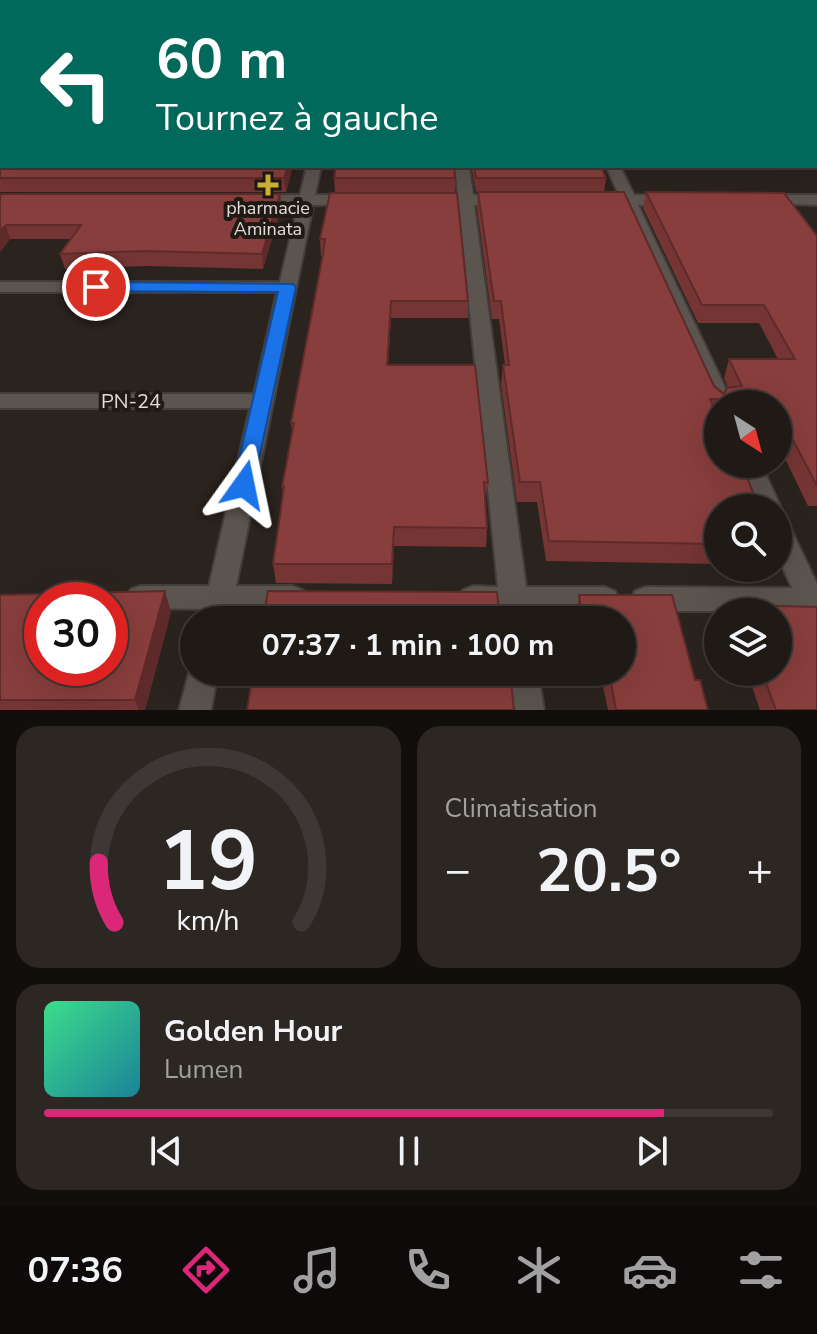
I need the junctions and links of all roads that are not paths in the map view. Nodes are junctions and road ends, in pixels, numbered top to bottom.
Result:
1 (314, 168) edge
2 (462, 168) edge
3 (614, 168) edge
4 (244, 200) edge
5 (306, 200) junction
6 (378, 200) edge
7 (422, 200) edge
8 (525, 200) edge
9 (584, 200) edge
10 (629, 200) junction
11 (692, 200) edge
12 (755, 200) edge
13 (787, 200) junction
14 (817, 200) edge
15 (466, 201) junction
16 (802, 219) edge
17 (0, 287) edge
18 (288, 287) junction
19 (716, 390) edge
20 (0, 401) edge
21 (263, 401) junction
22 (792, 557) edge
23 (312, 598) edge
24 (452, 598) edge
25 (128, 599) edge
26 (815, 604) edge
27 (190, 606) edge
28 (218, 606) edge
29 (243, 606) edge
30 (498, 606) edge
31 (515, 606) edge
32 (636, 607) edge
33 (200, 686) edge
34 (525, 686) edge
35 (195, 710) edge
36 (528, 710) edge

1 - 5 street
2 - 15 street
3 - 10 street
4 - 5 street
5 - 6 street
5 - 18 street
7 - 15 street
8 - 15 street
9 - 10 street
10 - 11 street
10 - 19 street
12 - 13 street
13 - 14 street
13 - 16 street
15 - 31 street
17 - 18 street
18 - 21 street
20 - 21 street, PN-24
21 - 28 street
22 - 26 street
23 - 29 street
24 - 30 street
25 - 27 street
26 - 32 street
33 - 35 street
34 - 36 street

